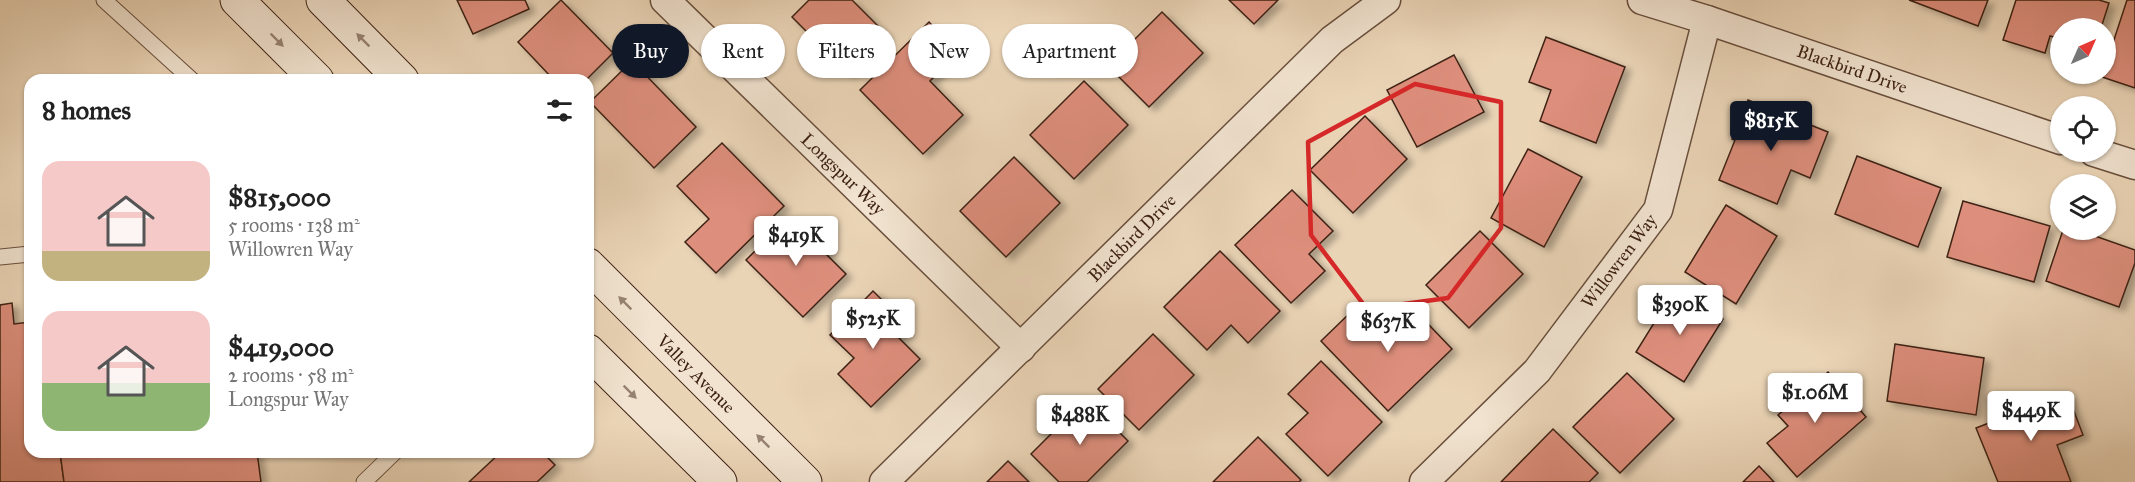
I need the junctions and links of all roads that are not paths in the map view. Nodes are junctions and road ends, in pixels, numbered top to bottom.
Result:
1 (104, 0) edge
2 (237, 0) edge
3 (323, 0) edge
4 (665, 0) edge
5 (1385, 0) edge
6 (1642, 0) edge
7 (1707, 20) junction
8 (185, 74) edge
9 (311, 74) edge
10 (396, 74) edge
11 (2050, 136) edge
12 (2116, 159) edge
13 (2135, 165) edge
14 (24, 255) edge
15 (0, 257) edge
16 (594, 271) edge
17 (1022, 348) junction
18 (594, 357) edge
19 (389, 458) edge
20 (364, 482) edge
21 (720, 482) edge
22 (805, 482) edge
23 (884, 482) edge
24 (1424, 482) edge

1 - 8 lane
2 -> 9 main road
10 -> 3 main road
4 - 17 street, Longspur Way
5 - 17 street, Blackbird Drive
6 - 7 street, Blackbird Drive
7 - 11 street, Blackbird Drive
7 - 24 street, Willowren Way
12 - 13 street
14 - 15 lane
22 -> 16 main road, Valley Avenue
17 - 23 street, Blackbird Drive
18 -> 21 main road
19 - 20 lane

